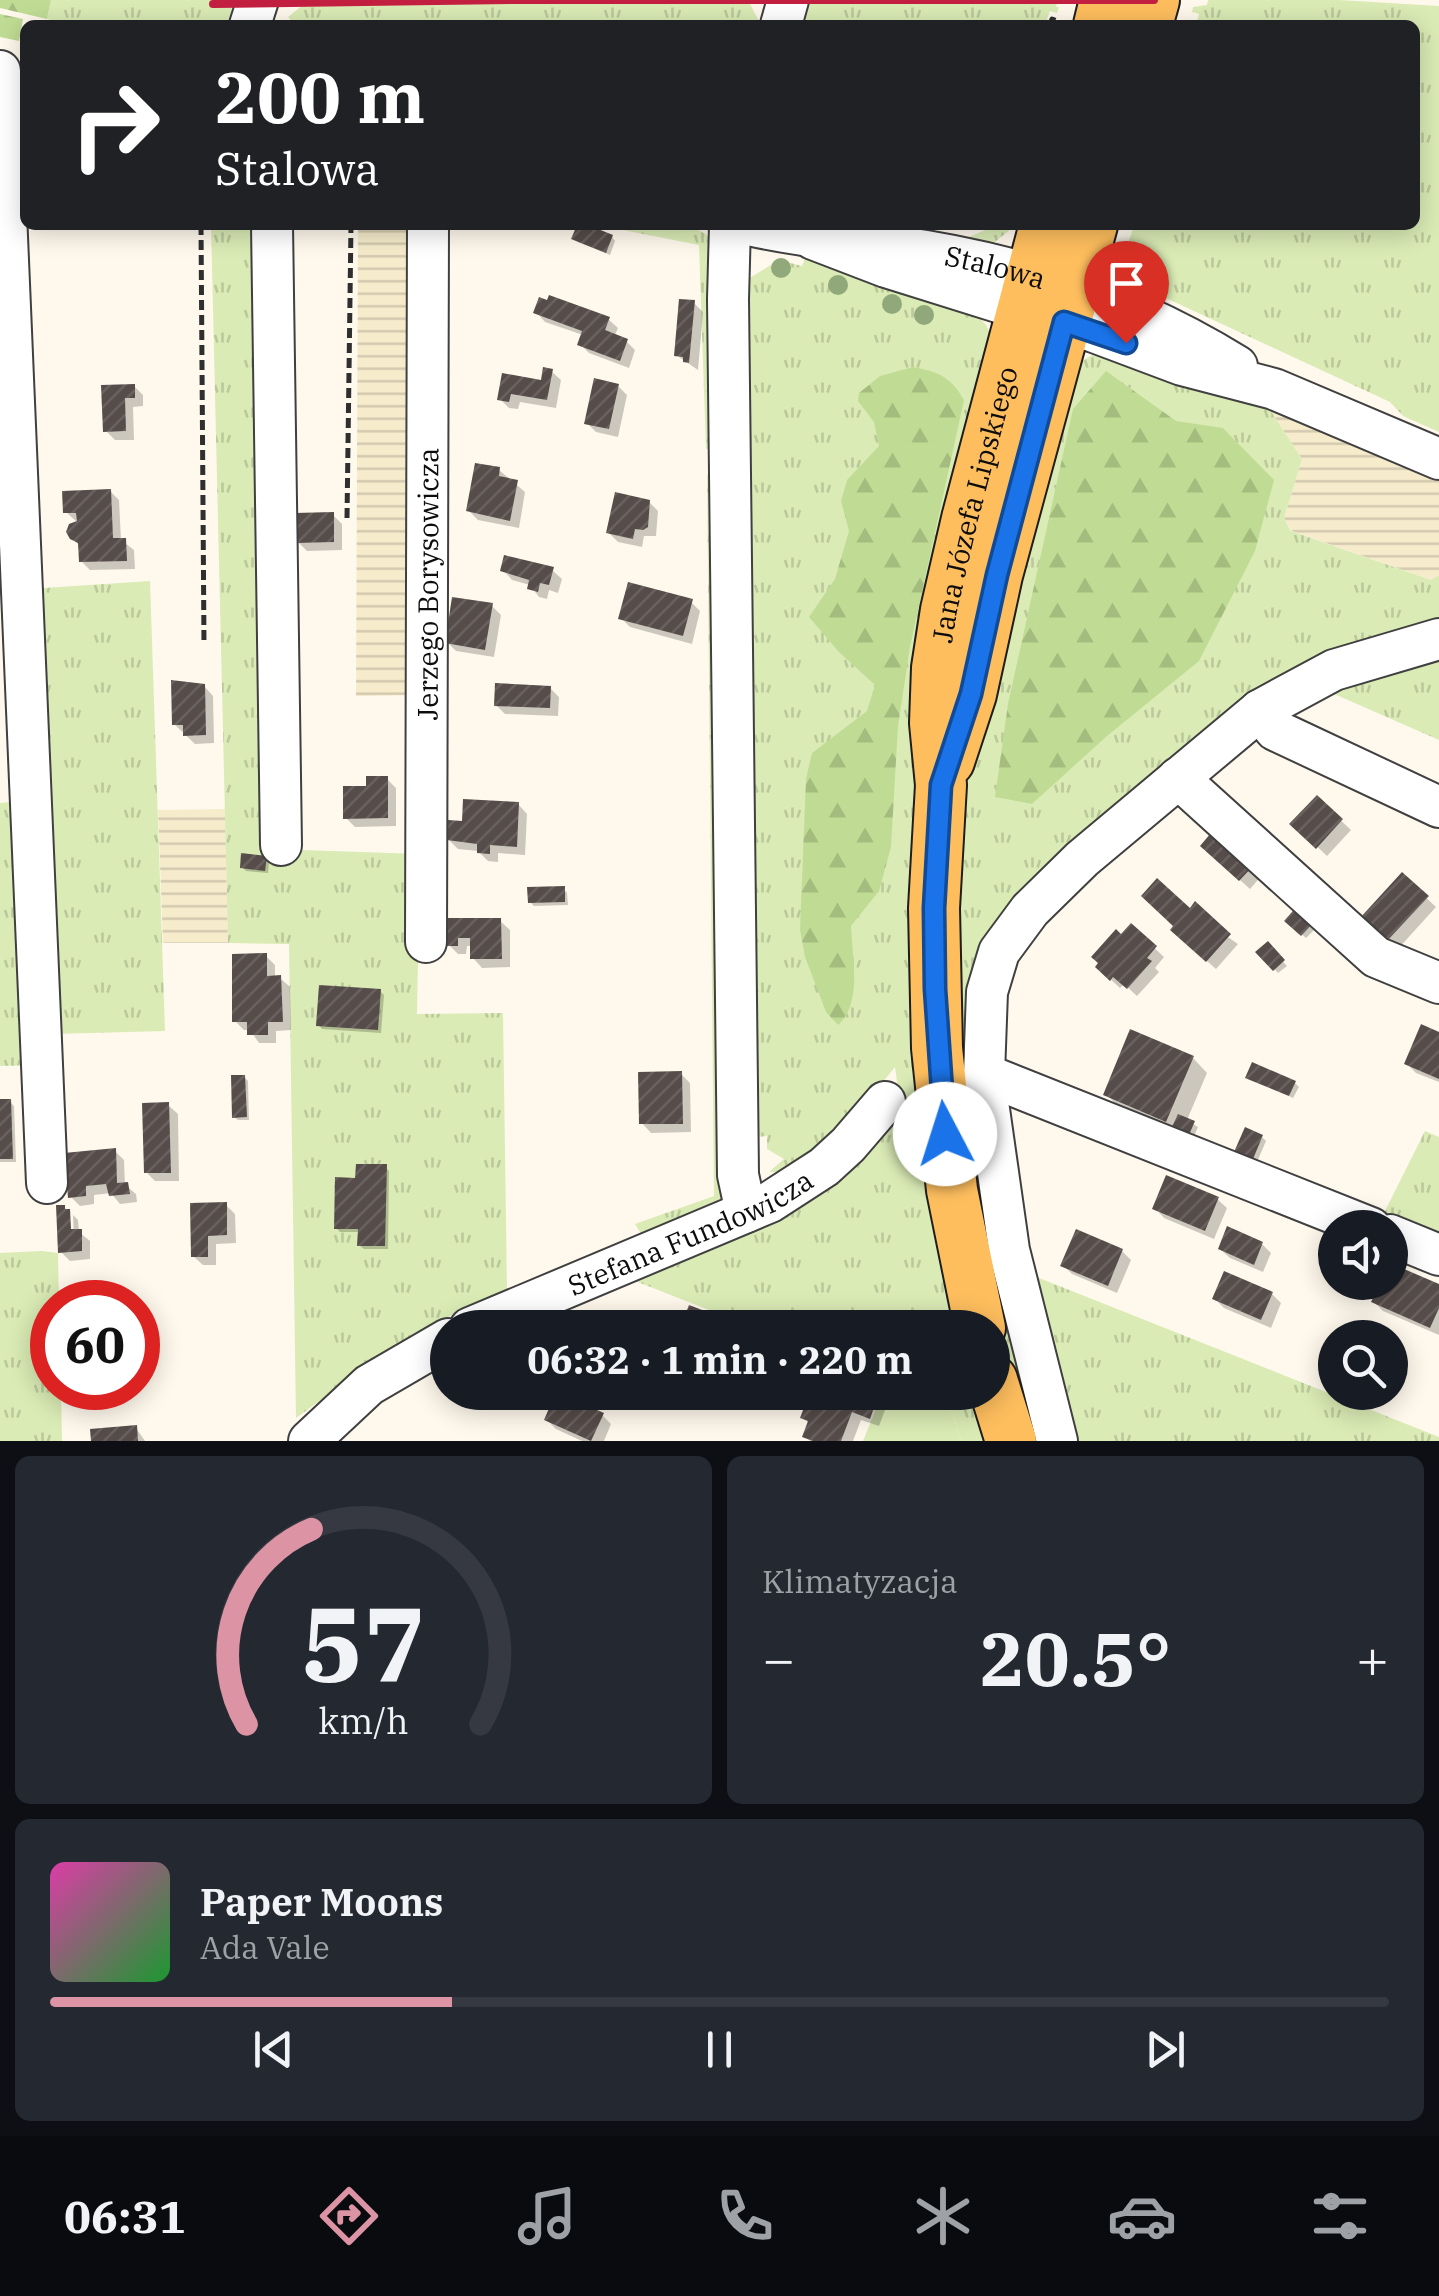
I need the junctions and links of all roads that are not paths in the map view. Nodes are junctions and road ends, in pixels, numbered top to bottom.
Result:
1 (0, 71) edge
2 (272, 230) edge
3 (428, 230) edge
4 (730, 230) edge
5 (779, 230) edge
6 (1045, 230) edge
7 (1089, 230) edge
8 (1048, 299) junction
9 (1439, 459) edge
10 (1439, 639) edge
11 (1260, 710) junction
12 (1178, 778) junction
13 (1439, 807) edge
14 (282, 845) dead end
15 (426, 942) dead end
16 (1439, 983) edge
17 (984, 1074) junction
18 (885, 1102) dead end
19 (46, 1183) dead end
20 (1326, 1210) edge
21 (746, 1212) junction
22 (1408, 1242) edge
23 (1439, 1255) edge
24 (513, 1310) edge
25 (976, 1310) edge
26 (430, 1349) edge
27 (1001, 1410) edge
28 (309, 1441) edge
29 (1010, 1441) edge
30 (1057, 1441) edge

1 - 19 street
2 - 14 street
3 - 15 street, Jerzego Borysowicza
4 - 21 street
5 - 8 street, Stalowa
6 - 8 main road, Jana Józefa Lipskiego
7 - 8 main road, Jana Józefa Lipskiego
8 - 9 street, Stalowa
8 - 25 main road, Jana Józefa Lipskiego
10 - 11 street
11 - 12 street
11 - 13 street
12 - 16 street
12 - 17 street
17 - 20 street
17 - 30 street
18 - 21 street, Stefana Fundowicza
21 - 24 street, Stefana Fundowicza
22 - 23 street
26 - 28 street
27 - 29 main road

